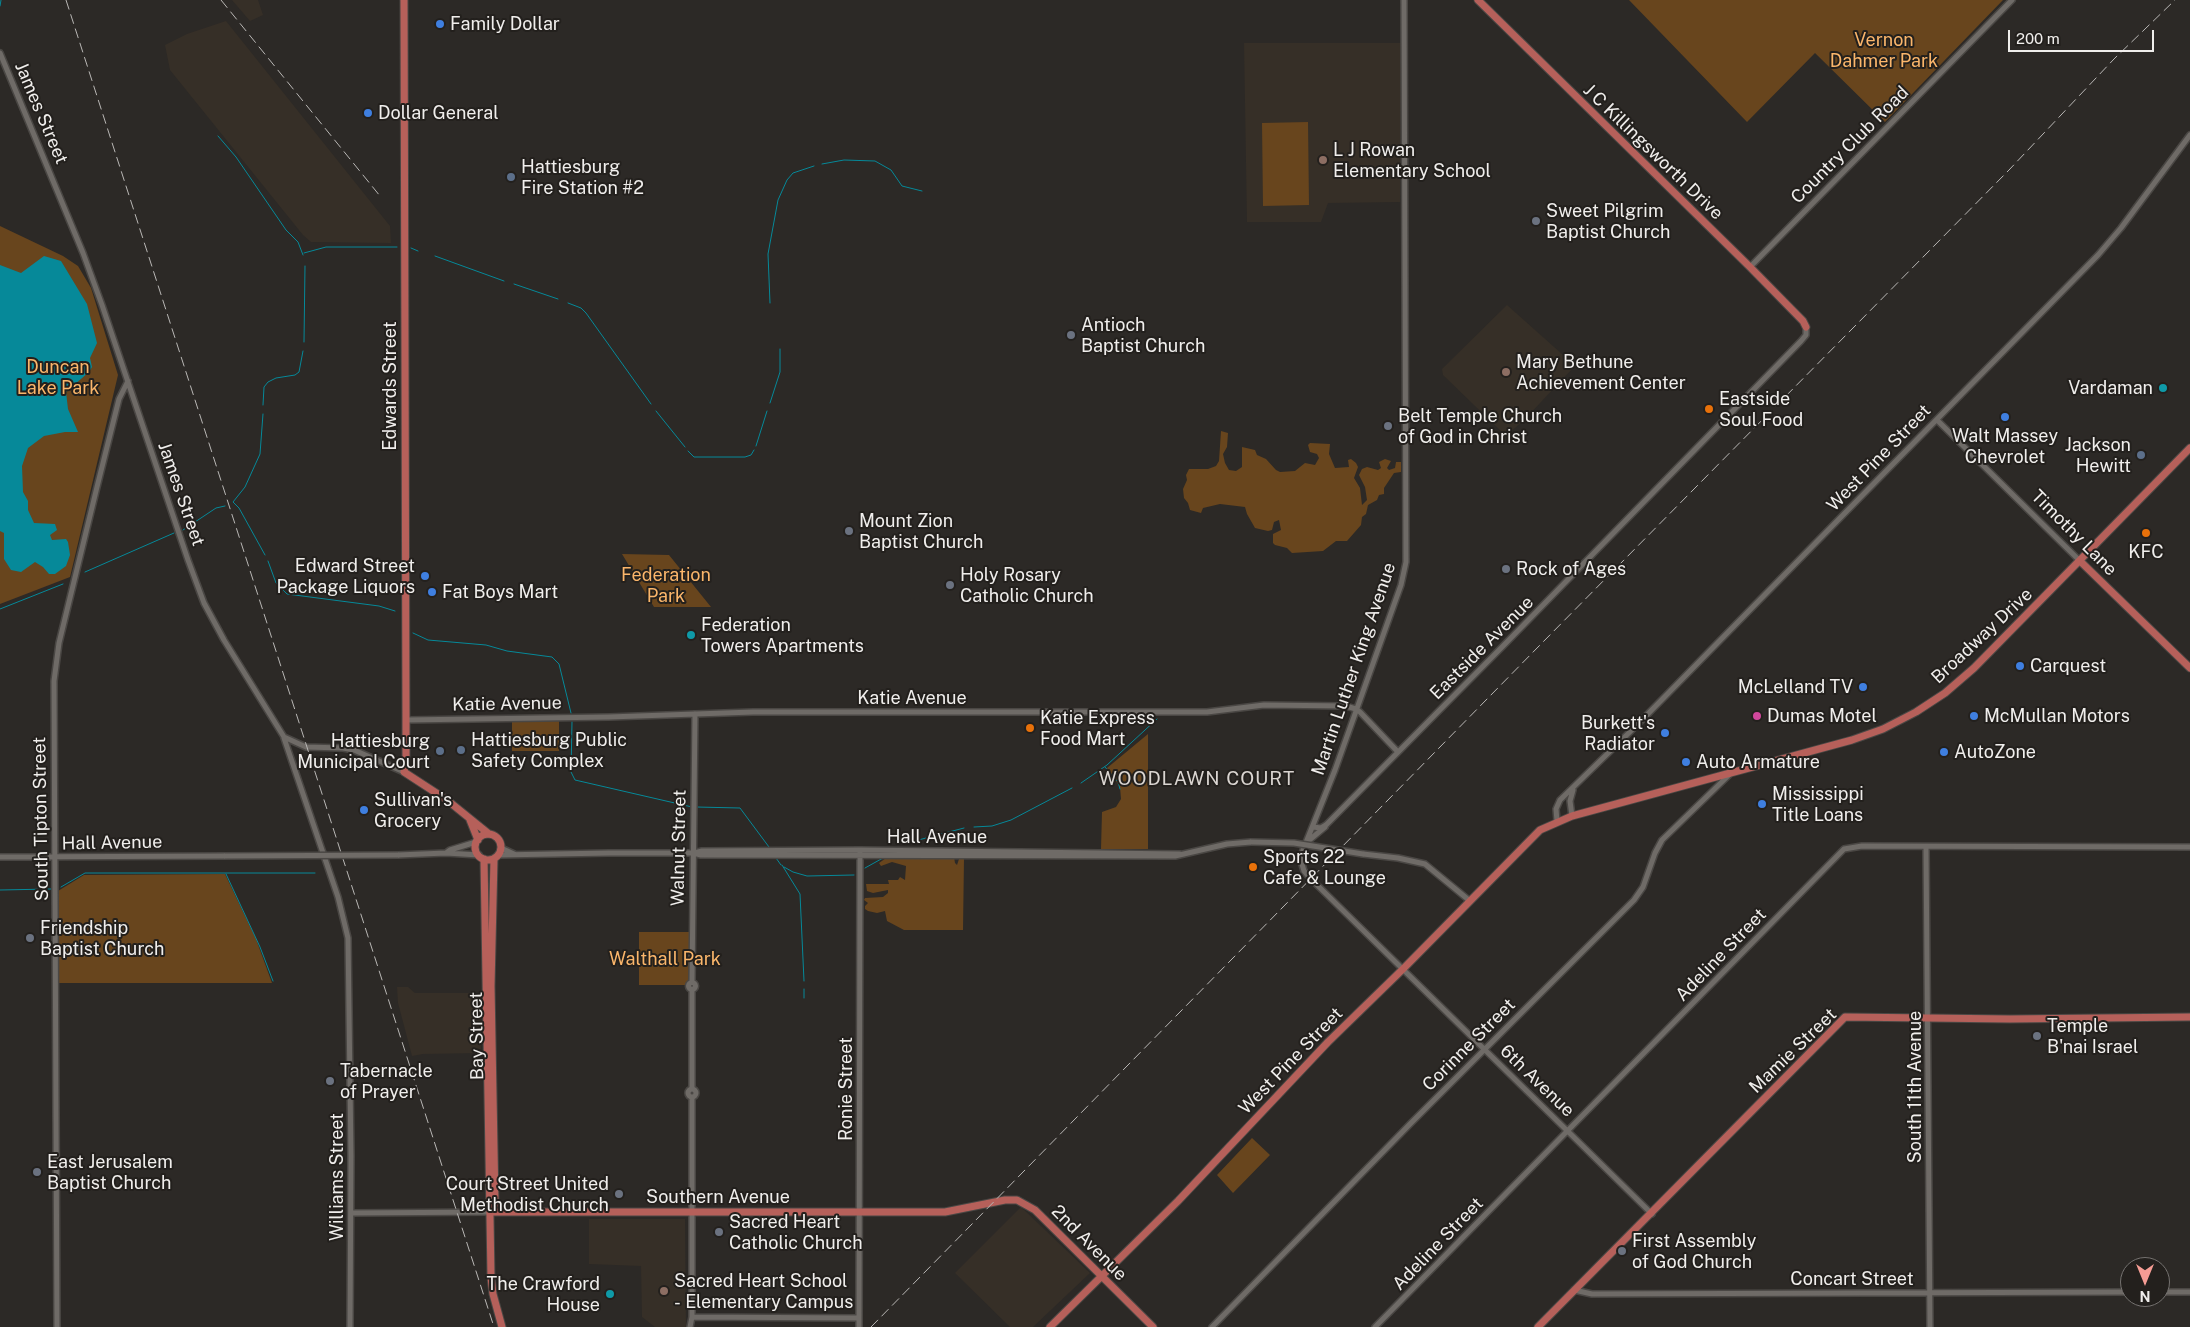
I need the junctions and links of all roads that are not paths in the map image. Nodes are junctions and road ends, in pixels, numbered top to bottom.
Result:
1 (404, 0) edge
2 (1404, 0) edge
3 (1478, 0) edge
4 (2012, 0) edge
5 (0, 53) edge
6 (2190, 135) edge
7 (1750, 267) junction
8 (1806, 327) joint
9 (128, 381) junction
10 (1937, 420) junction
11 (2190, 448) edge
12 (2080, 561) junction
13 (2190, 668) edge
14 (1356, 709) junction
15 (695, 714) junction
16 (406, 720) junction
17 (284, 737) junction
18 (1398, 752) junction
19 (404, 772) junction
20 (1731, 773) junction
21 (1574, 787) junction
22 (1572, 816) junction
23 (470, 820) junction
24 (1557, 821) junction
25 (1326, 825) junction
26 (1314, 826) junction
27 (489, 834) junction
28 (477, 841) junction
29 (1306, 842) junction
30 (1926, 847) junction
31 (2190, 847) edge
32 (446, 853) junction
33 (693, 853) junction
34 (860, 853) junction
35 (498, 854) junction
36 (0, 857) edge
37 (482, 857) junction
38 (54, 858) junction
39 (1301, 861) joint
40 (1470, 901) junction
41 (1403, 969) junction
42 (2190, 1017) edge
43 (1928, 1018) junction
44 (1485, 1049) junction
45 (1568, 1130) junction
46 (995, 1202) joint
47 (492, 1212) junction
48 (692, 1212) junction
49 (860, 1212) junction
50 (351, 1213) junction
51 (1652, 1214) junction
52 (1101, 1276) junction
53 (1574, 1290) junction
54 (1929, 1292) junction
55 (2120, 1292) edge
56 (2170, 1292) edge
57 (2190, 1292) edge
58 (692, 1316) junction
59 (859, 1318) junction
60 (57, 1327) edge
61 (350, 1327) edge
62 (502, 1327) edge
63 (690, 1327) edge
64 (860, 1327) edge
65 (1050, 1327) edge
66 (1153, 1327) edge
67 (1212, 1327) edge
68 (1375, 1327) edge
69 (1538, 1327) edge
70 (1930, 1327) edge

1 - 16 main road, Edwards Street
2 - 14 street, Martin Luther King Avenue
3 - 7 main road, J C Killingsworth Drive
4 - 7 street, Country Club Road
5 - 9 street, James Street
6 - 10 street, West Pine Street
7 - 8 main road, J C Killingsworth Drive
8 - 18 street, Eastside Avenue
9 - 17 street, James Street
9 - 38 street, South Tipton Street
10 - 12 street, Timothy Lane
10 - 21 street, West Pine Street
11 - 12 main road, Broadway Drive
12 - 13 main road, Timothy Lane
12 - 20 main road, Broadway Drive
14 - 15 street, Katie Avenue
14 - 18 street
14 - 26 street, Martin Luther King Avenue
15 - 16 street, Katie Avenue
15 - 33 street, Walnut Street
16 - 19 main road, Edwards Street
17 - 19 street
17 - 50 street, Williams Street
18 - 25 street, Eastside Avenue
19 - 23 main road
20 - 22 main road, Broadway Drive
20 - 44 street, Corinne Street
21 - 22 street
21 - 24 street, West Pine Street
22 - 24 main road, West Pine Street
23 - 27 main road
23 - 28 main road
24 - 40 main road, West Pine Street
25 - 26 street
25 - 29 street, Eastside Avenue
26 - 29 street, Martin Luther King Avenue
27 - 28 main road
27 - 35 main road
28 - 32 street
28 - 37 main road
29 - 39 street, Martin Luther King Avenue
30 - 31 street, Adeline Street
30 - 43 street, South 11th Avenue
30 - 45 street, Adeline Street
32 - 37 street
32 - 38 street, Hall Avenue, bridge
33 - 34 street, Hall Avenue
33 - 35 street, Hall Avenue
33 - 48 street, Walnut Street
34 - 40 street, Hall Avenue, bridge
34 - 49 street, Ronie Street
35 - 37 main road
35 - 47 main road, Bay Street
36 - 38 street, Hall Avenue
37 - 47 main road, Bay Street
38 - 60 street, South Tipton Street
39 - 41 street, 6th Avenue
40 - 41 main road, West Pine Street
41 - 44 street, 6th Avenue
41 - 52 main road, West Pine Street
42 - 43 main road, Mamie Street
43 - 51 main road, Mamie Street
43 - 54 street, South 11th Avenue
44 - 45 street, 6th Avenue
44 - 67 street, Corinne Street
45 - 51 street, 6th Avenue
45 - 68 street, Adeline Street
46 - 49 main road, Southern Avenue
46 - 52 main road, 2nd Avenue
47 - 48 main road, Southern Avenue
47 - 50 street, Southern Avenue
47 - 62 main road, Bay Street
48 - 49 main road, Southern Avenue
48 - 58 street
49 - 59 street, Ronie Street
50 - 61 street, Williams Street
51 - 53 main road, Mamie Street
52 - 65 main road, West Pine Street
52 - 66 main road, 2nd Avenue
53 - 54 street, Concart Street
53 - 69 main road, Mamie Street
54 - 55 street, Concart Street
54 - 70 street, South 11th Avenue
56 - 57 street
58 - 59 street
58 - 63 street
59 - 64 street, Ronie Street

